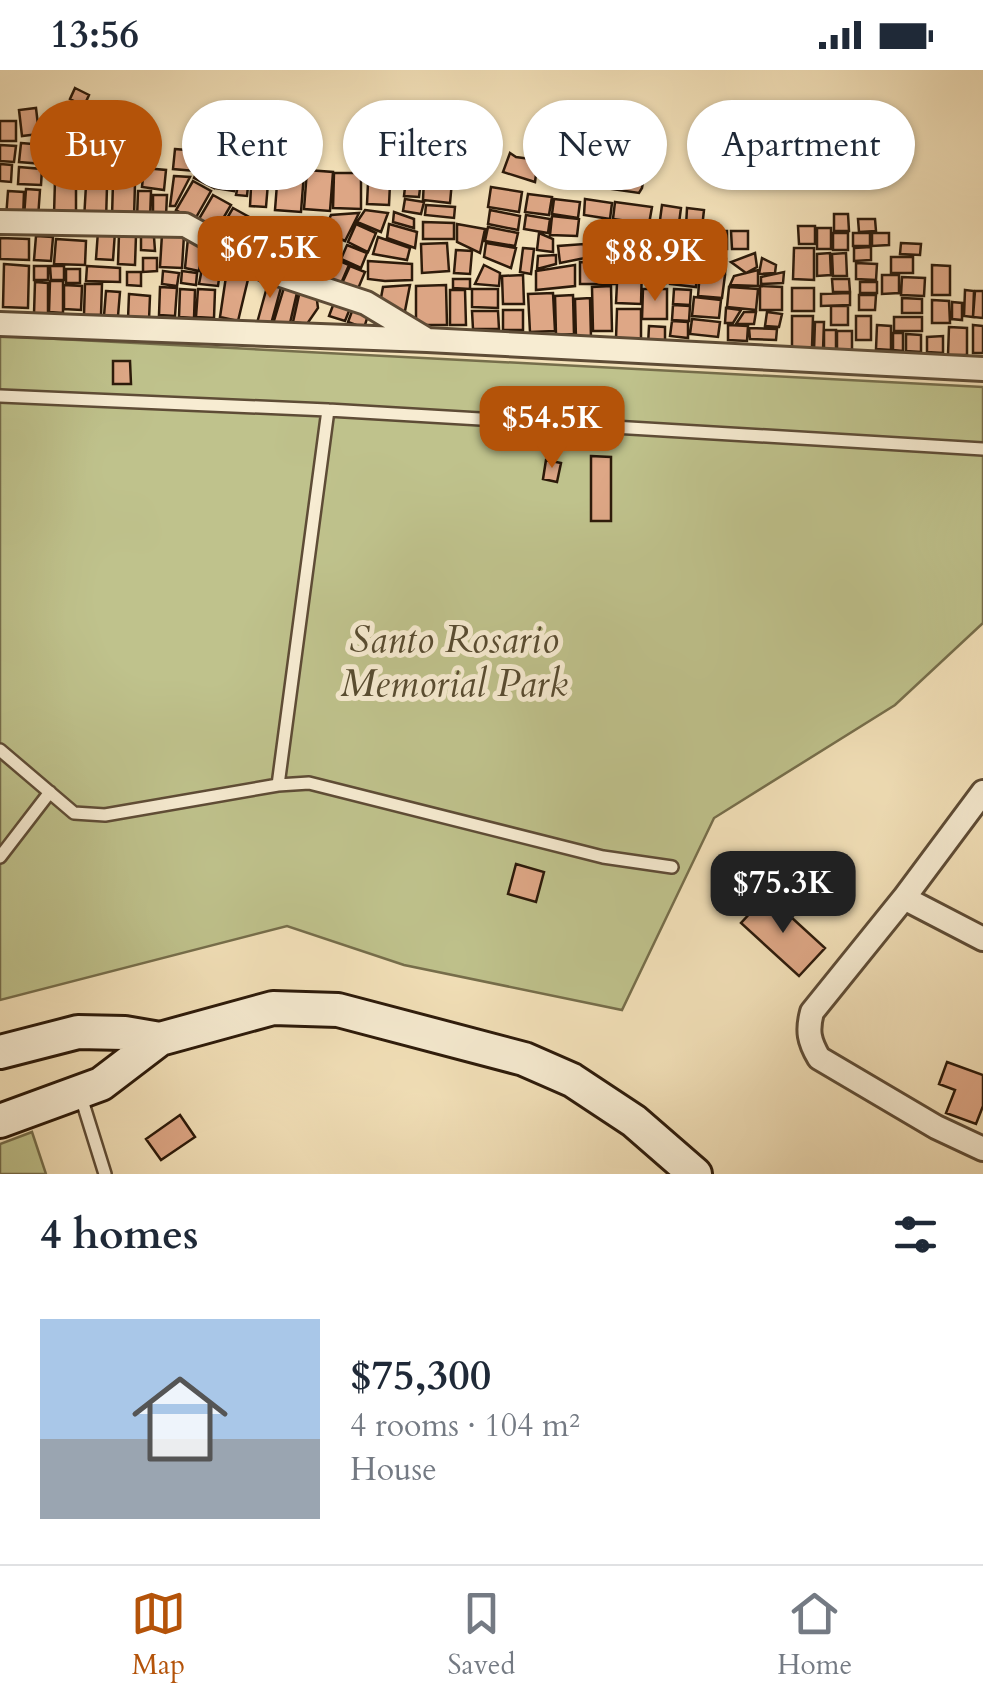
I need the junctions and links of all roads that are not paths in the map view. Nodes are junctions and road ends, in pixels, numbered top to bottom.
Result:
1 (0, 222) edge
2 (0, 324) edge
3 (427, 340) junction
4 (983, 369) edge
5 (0, 396) edge
6 (328, 410) junction
7 (983, 449) edge
8 (0, 750) edge
9 (278, 785) junction
10 (50, 792) junction
11 (983, 792) edge
12 (0, 857) edge
13 (672, 867) dead end
14 (904, 898) junction
15 (983, 940) edge
16 (160, 1039) junction
17 (0, 1052) edge
18 (80, 1093) junction
19 (0, 1121) edge
20 (983, 1149) edge
21 (105, 1174) edge
22 (695, 1174) edge

1 - 3 street
2 - 3 street
3 - 4 street
5 - 6 lane
6 - 7 lane
6 - 9 lane
8 - 10 lane
9 - 10 lane
9 - 13 lane
10 - 12 lane
11 - 14 street
14 - 15 street
14 - 20 street
16 - 17 street
16 - 18 street
16 - 22 street
18 - 19 street
18 - 21 lane

